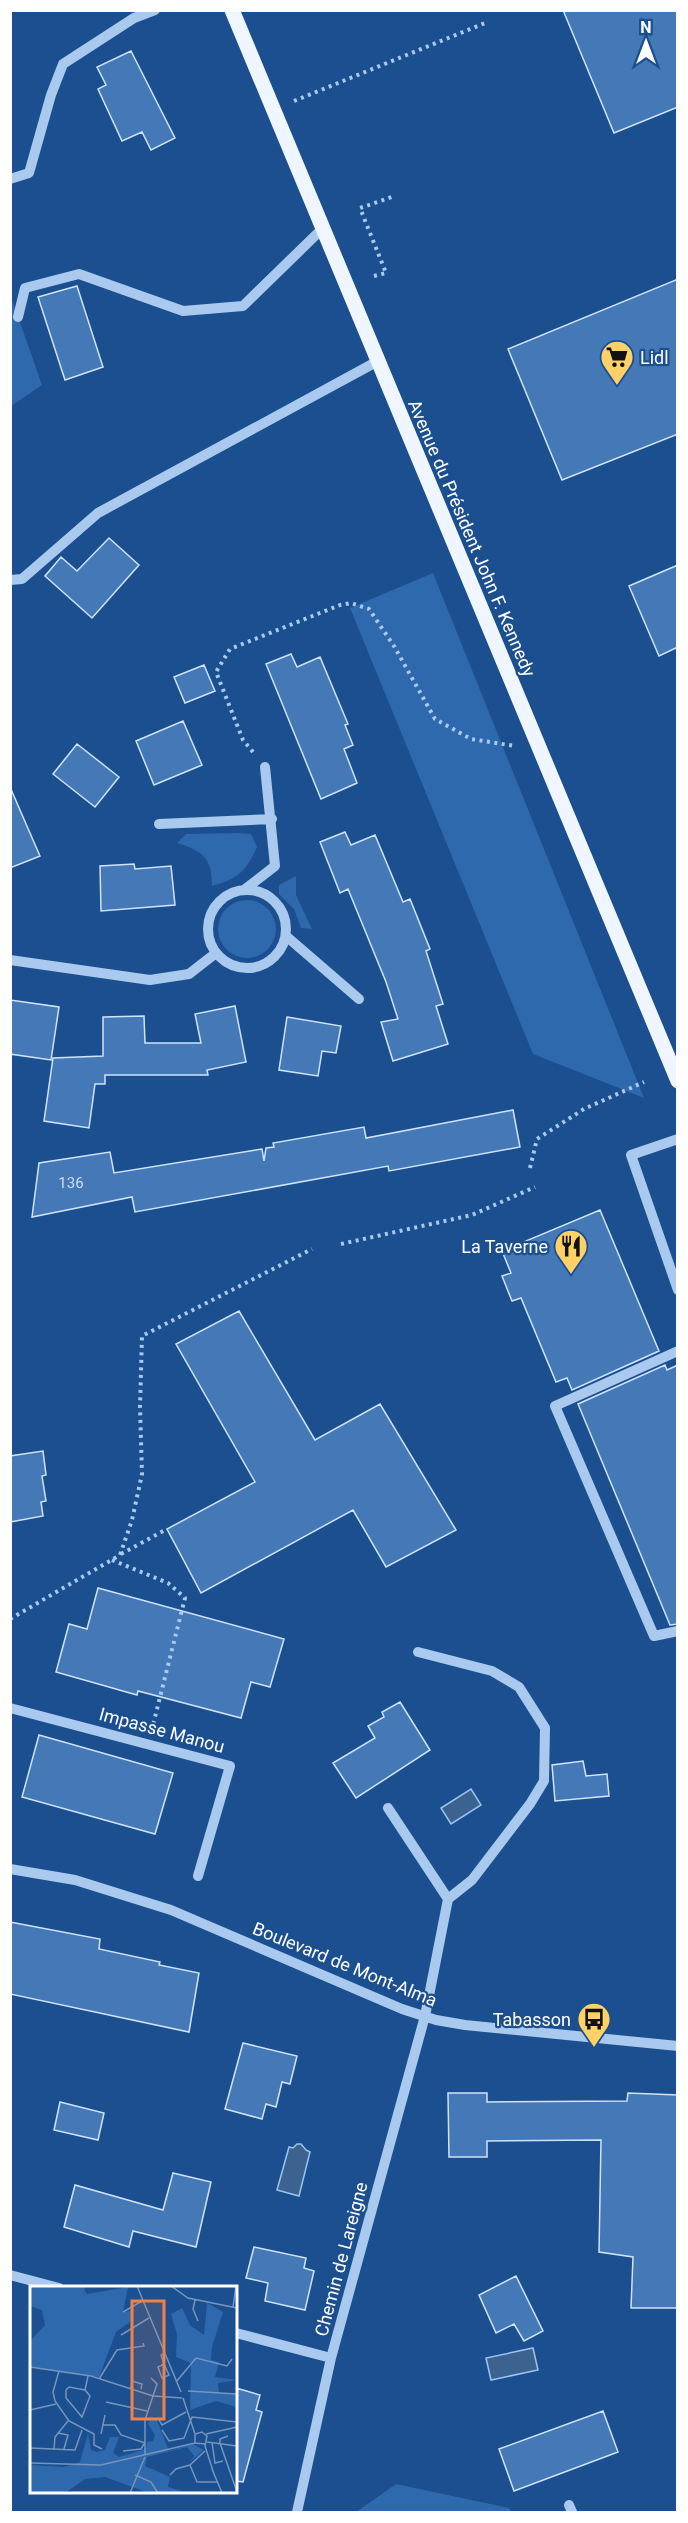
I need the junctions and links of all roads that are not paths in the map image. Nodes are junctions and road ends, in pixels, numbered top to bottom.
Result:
1 (155, 10) edge
2 (232, 10) edge
3 (10, 179) edge
4 (323, 228) junction
5 (18, 317) dead end
6 (378, 360) junction
7 (10, 580) edge
8 (265, 766) road end
9 (272, 819) junction
10 (159, 824) dead end
11 (244, 890) junction
12 (286, 936) junction
13 (216, 953) junction
14 (10, 960) edge
15 (358, 999) dead end
16 (678, 1081) edge
17 (678, 1139) edge
18 (678, 1290) edge
19 (678, 1351) edge
20 (678, 1631) edge
21 (418, 1652) dead end
22 (10, 1708) edge
23 (388, 1808) dead end
24 (10, 1869) edge
25 (198, 1876) dead end
26 (448, 1899) junction
27 (425, 2016) junction
28 (678, 2046) edge
29 (10, 2275) edge
30 (51, 2286) edge
31 (237, 2333) edge
32 (332, 2358) junction
33 (297, 2512) edge

1 - 3 street
2 - 4 main road, Avenue du Président John F. Kennedy
4 - 5 street
4 - 6 main road, Avenue du Président John F. Kennedy
6 - 7 street
6 - 16 main road, Avenue du Président John F. Kennedy
8 - 9 street
9 - 10 street
9 - 11 street
11 - 12 street
11 - 13 street
12 - 13 street
12 - 15 street
13 - 14 street
17 - 18 street
19 - 20 street
21 - 26 street
22 - 25 street, Impasse Manou
23 - 26 street
24 - 27 street, Boulevard de Mont-Alma
26 - 27 street, Chemin de Lareigne
27 - 28 street, Boulevard de Mont-Alma
27 - 32 street, Chemin de Lareigne
29 - 30 street
31 - 32 street
32 - 33 street, Chemin de Lareigne

